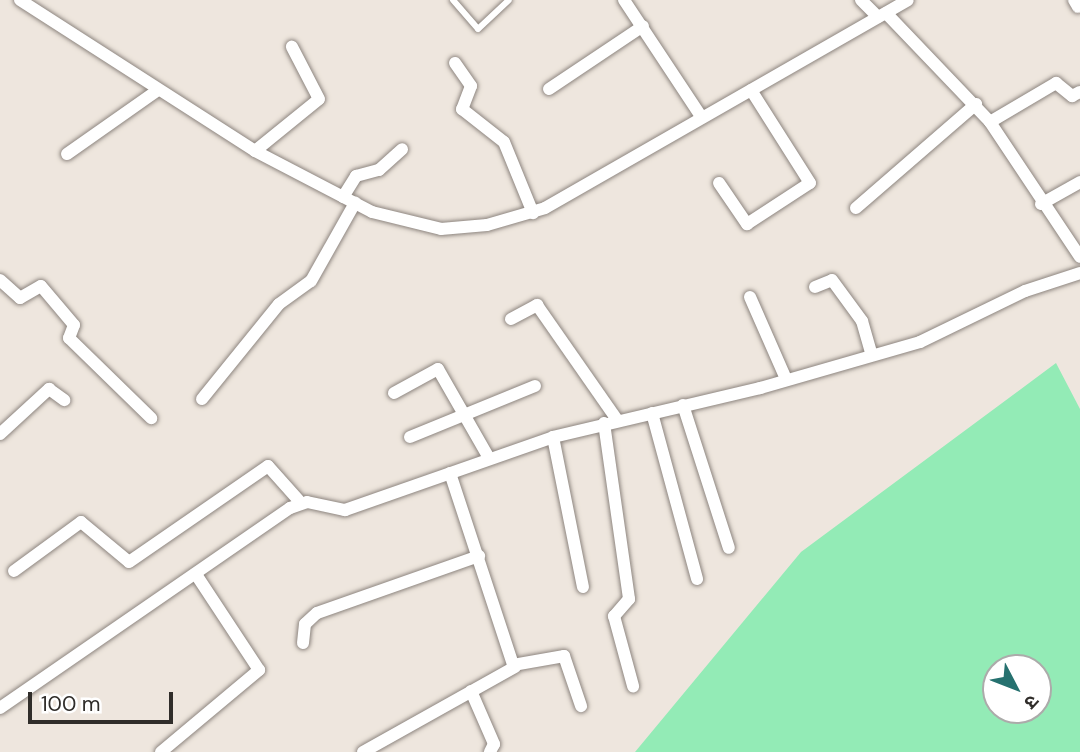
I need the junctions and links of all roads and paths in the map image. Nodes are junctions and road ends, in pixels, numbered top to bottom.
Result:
1 (20, 0) edge
2 (453, 0) edge
3 (509, 0) edge
4 (625, 0) edge
5 (861, 0) edge
6 (908, 0) edge
7 (882, 15) junction
8 (643, 26) junction
9 (292, 47) dead end
10 (455, 63) dead end
11 (549, 89) dead end
12 (158, 90) junction
13 (751, 90) junction
14 (1080, 92) edge
15 (976, 104) junction
16 (702, 118) junction
17 (990, 122) junction
18 (402, 149) dead end
19 (255, 151) junction
20 (67, 154) dead end
21 (1080, 182) edge
22 (719, 183) dead end
23 (343, 197) junction
24 (355, 203) junction
25 (1041, 204) junction
26 (856, 208) dead end
27 (533, 212) junction
28 (1080, 257) edge
29 (1080, 274) edge
30 (0, 280) edge
31 (815, 287) dead end
32 (751, 297) dead end
33 (511, 319) dead end
34 (871, 353) junction
35 (786, 379) junction
36 (535, 386) dead end
37 (394, 393) dead end
38 (202, 399) dead end
39 (64, 400) dead end
40 (683, 405) junction
41 (652, 413) junction
42 (464, 415) junction
43 (152, 418) dead end
44 (618, 421) junction
45 (604, 424) junction
46 (0, 434) edge
47 (410, 436) dead end
48 (553, 437) junction
49 (489, 458) junction
50 (450, 473) junction
51 (301, 503) junction
52 (729, 548) dead end
53 (479, 556) junction
54 (14, 571) dead end
55 (197, 576) junction
56 (697, 579) dead end
57 (583, 587) dead end
58 (303, 643) dead end
59 (515, 667) junction
60 (633, 686) dead end
61 (471, 691) junction
62 (581, 706) dead end
63 (0, 708) edge
64 (366, 751) edge
65 (161, 752) edge
66 (490, 752) edge

1 - 12 street
2 - 3 lane
4 - 8 street
5 - 7 street
6 - 7 street
7 - 13 street
7 - 15 street
8 - 11 street
8 - 16 street
9 - 19 street
10 - 27 street
12 - 19 street
12 - 20 street
13 - 16 street
13 - 22 street
14 - 17 street
15 - 17 street
15 - 26 street
16 - 27 street
17 - 25 street
18 - 23 street
19 - 23 street
21 - 25 street
23 - 24 street
24 - 27 street
24 - 38 street
25 - 28 street
29 - 34 street
30 - 43 street
31 - 34 street
32 - 35 street
33 - 44 street
34 - 35 street
35 - 40 street
36 - 42 street
37 - 42 street
39 - 46 street
40 - 41 street
40 - 52 street
41 - 44 street
41 - 56 street
42 - 47 street
42 - 49 street
44 - 45 street
45 - 48 street
45 - 60 street
48 - 49 street
48 - 57 street
49 - 50 street
50 - 51 street
50 - 53 street
51 - 54 street
51 - 55 street
53 - 58 street
53 - 59 street
55 - 63 street
55 - 65 street
59 - 61 street
59 - 62 street
61 - 64 street
61 - 66 street

